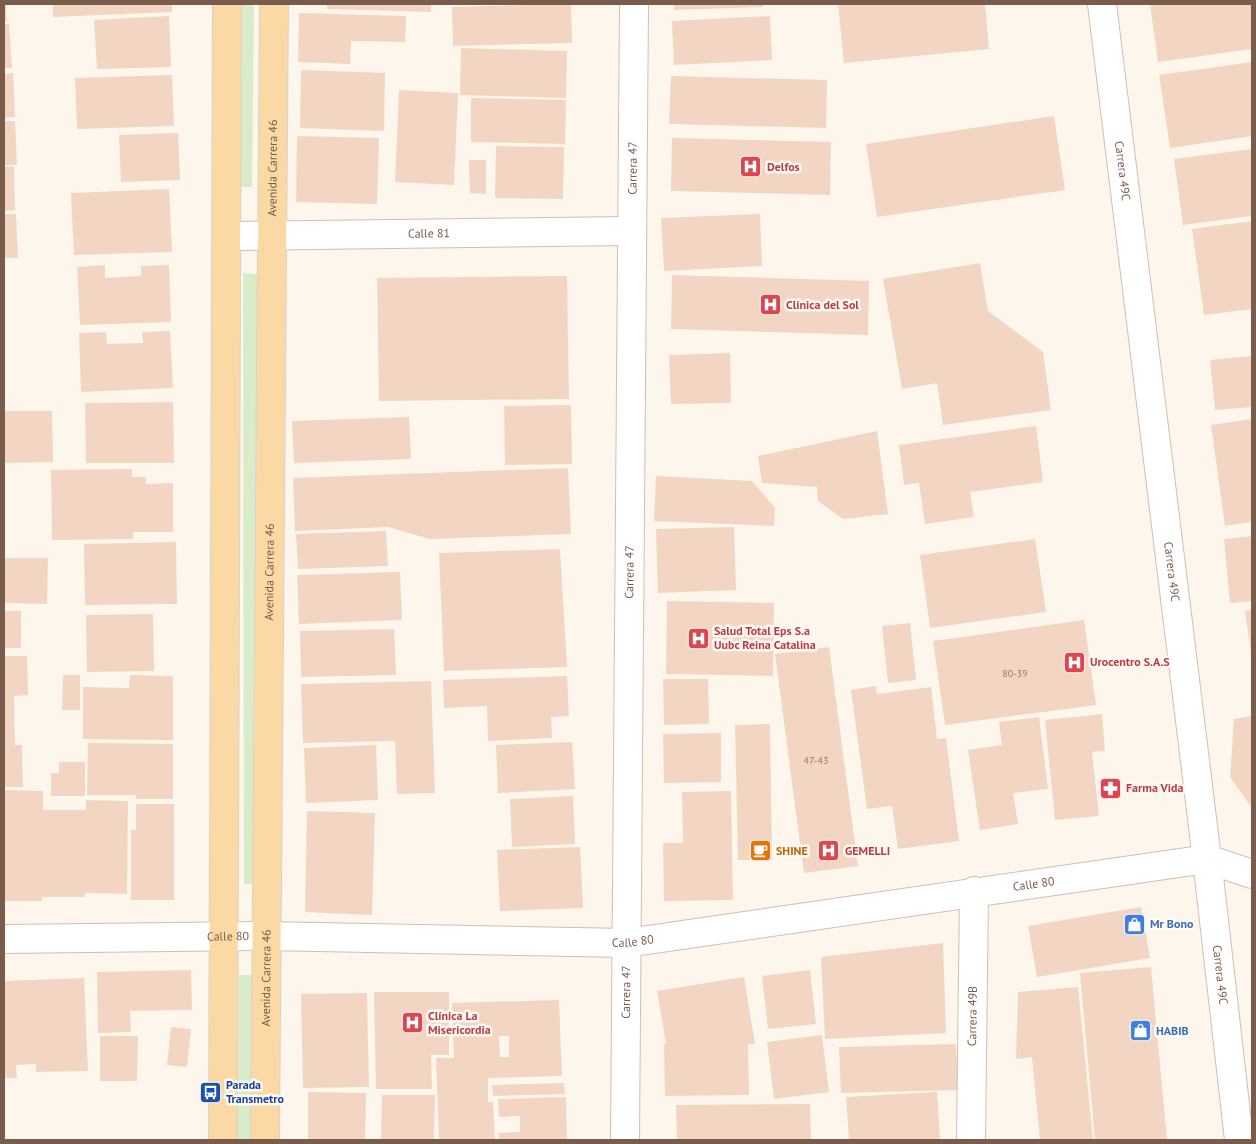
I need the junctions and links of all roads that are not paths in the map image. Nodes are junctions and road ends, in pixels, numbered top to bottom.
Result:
1 (227, 4) edge
2 (274, 4) edge
3 (634, 4) edge
4 (1102, 4) edge
5 (632, 232) junction
6 (272, 235) junction
7 (227, 236) junction
8 (1207, 858) junction
9 (1252, 874) edge
10 (974, 891) junction
11 (224, 936) junction
12 (266, 936) junction
13 (4, 939) edge
14 (627, 942) junction
15 (223, 1140) edge
16 (264, 1140) edge
17 (625, 1140) edge
18 (971, 1140) edge
19 (1239, 1140) edge

1 - 7 main road
2 - 6 main road, Avenida Carrera 46
3 - 5 street, Carrera 47
4 - 8 street, Carrera 49C
5 - 6 street, Calle 81
5 - 14 street, Carrera 47
6 - 7 street, Calle 81
6 - 12 main road, Avenida Carrera 46
7 - 11 main road
8 - 9 street, Calle 80
8 - 10 street, Calle 80
8 - 19 street, Carrera 49C
10 - 14 street, Calle 80
10 - 18 street, Carrera 49B
11 - 12 street, Calle 80
11 - 13 street, Calle 80
11 - 15 main road
12 - 14 street, Calle 80
12 - 16 main road, Avenida Carrera 46
14 - 17 street, Carrera 47

